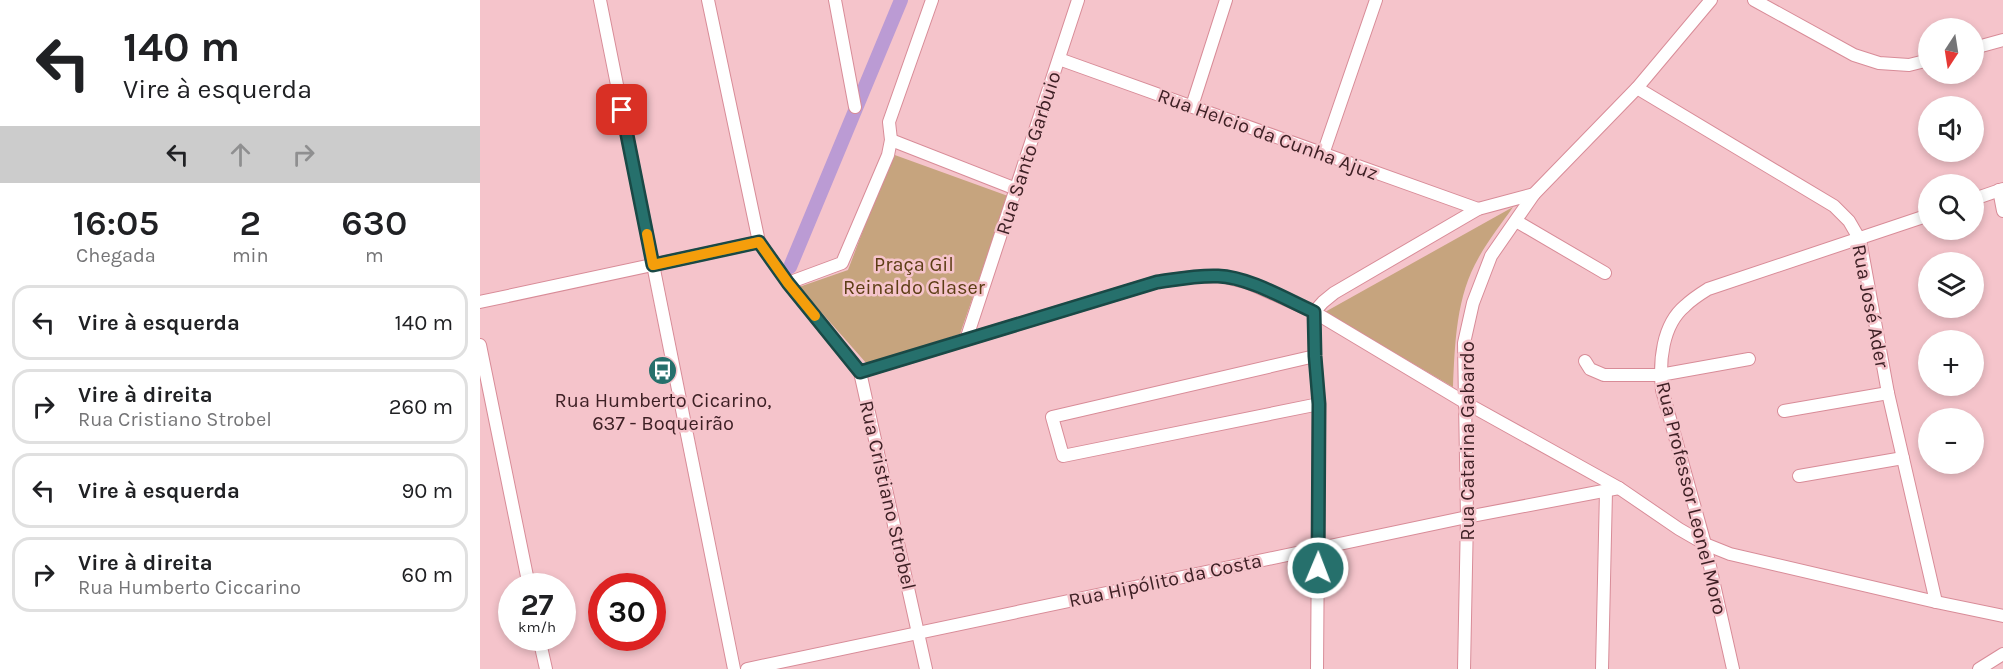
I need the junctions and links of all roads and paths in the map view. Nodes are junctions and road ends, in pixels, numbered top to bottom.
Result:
1 (600, 0) edge
2 (708, 0) edge
3 (835, 0) edge
4 (932, 0) edge
5 (1078, 0) edge
6 (1226, 0) edge
7 (1376, 0) edge
8 (1711, 0) edge
9 (1754, 0) edge
10 (2003, 40) edge
11 (1984, 45) edge
12 (1059, 59) junction
13 (1918, 63) edge
14 (1637, 88) junction
15 (1192, 106) junction
16 (855, 107) dead end
17 (891, 140) junction
18 (1323, 154) junction
19 (1016, 189) junction
20 (2001, 189) edge
21 (1534, 194) junction
22 (1984, 195) edge
23 (1478, 209) junction
24 (2003, 211) edge
25 (1918, 219) edge
26 (1516, 221) junction
27 (1860, 240) junction
28 (759, 242) junction
29 (653, 265) junction
30 (1605, 273) dead end
31 (788, 283) junction
32 (480, 302) edge
33 (1314, 312) junction
34 (966, 340) junction
35 (480, 345) edge
36 (1315, 356) junction
37 (1749, 359) dead end
38 (1585, 361) dead end
39 (860, 372) junction
40 (1660, 375) junction
41 (1888, 393) junction
42 (1466, 403) junction
43 (1319, 404) junction
44 (1784, 411) dead end
45 (1903, 458) junction
46 (1798, 476) dead end
47 (1619, 488) junction
48 (1606, 491) junction
49 (1467, 517) junction
50 (1705, 544) junction
51 (1318, 548) junction
52 (526, 573) edge
53 (1936, 602) junction
54 (2003, 616) edge
55 (919, 633) junction
56 (542, 651) edge
57 (2003, 654) edge
58 (546, 669) edge
59 (734, 669) edge
60 (747, 669) edge
61 (926, 669) edge
62 (1317, 669) edge
63 (1464, 669) edge
64 (1602, 669) edge
65 (1732, 669) edge
66 (1979, 669) edge

1 - 29 street
2 - 28 street, Rua Cristiano Strobel
3 - 16 street
4 - 17 street
5 - 12 street, Rua Santo Garbuio
6 - 15 street
7 - 18 street
8 - 14 street, Rua Catarina Gabardo
9 - 13 street
10 - 11 street
12 - 15 street, Rua Helcio da Cunha Ajuz
12 - 19 street, Rua Santo Garbuio
14 - 21 street, Rua Catarina Gabardo
14 - 27 street, Rua José Ader
15 - 18 street, Rua Helcio da Cunha Ajuz
17 - 19 street
17 - 31 street
18 - 23 street, Rua Helcio da Cunha Ajuz
19 - 34 street, Rua Santo Garbuio
20 - 22 street
20 - 24 street
21 - 23 street
21 - 26 street, Rua Catarina Gabardo
23 - 33 street
25 - 27 street, Rua Professor Leonel Moro
26 - 30 street
26 - 42 street, Rua Catarina Gabardo
27 - 40 street, Rua Professor Leonel Moro
27 - 41 street, Rua José Ader
28 - 29 street
28 - 31 street, Rua Cristiano Strobel
29 - 32 street
29 - 59 street
31 - 39 street, Rua Cristiano Strobel
33 - 34 street
33 - 36 street
33 - 42 street
34 - 39 street
35 - 52 street
36 - 43 street
36 - 43 street
37 - 40 street
38 - 40 street
39 - 55 street, Rua Cristiano Strobel
40 - 50 street, Rua Professor Leonel Moro
41 - 44 street
41 - 45 street, Rua José Ader
42 - 47 street
42 - 49 street, Rua Catarina Gabardo
43 - 51 street
45 - 46 street
45 - 53 street, Rua José Ader
47 - 48 street, Rua Hipólito da Costa
47 - 50 street
48 - 49 street, Rua Hipólito da Costa
48 - 64 street
49 - 51 street, Rua Hipólito da Costa
49 - 63 street, Rua Catarina Gabardo
50 - 53 street
50 - 65 street, Rua Professor Leonel Moro
51 - 55 street, Rua Hipólito da Costa
51 - 62 street
53 - 54 street
55 - 60 street, Rua Hipólito da Costa
55 - 61 street, Rua Cristiano Strobel
56 - 58 street
57 - 66 street

